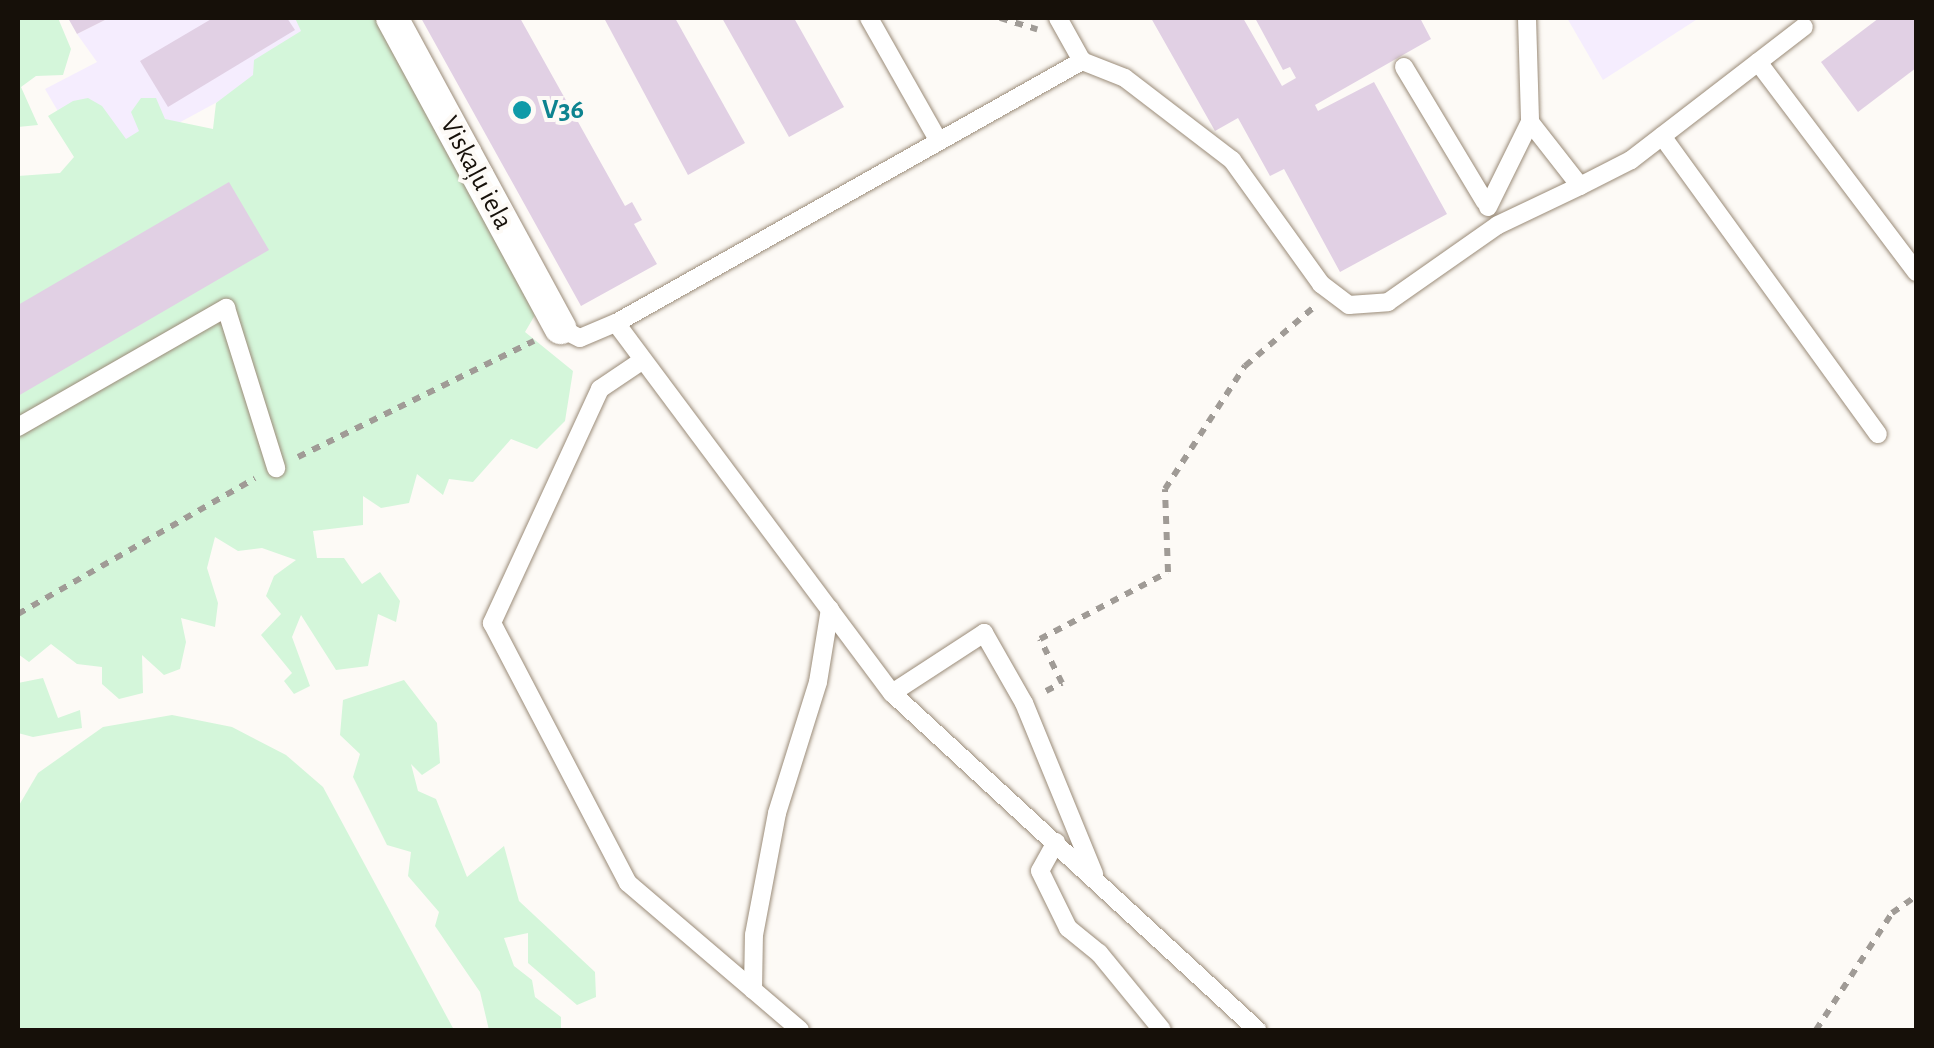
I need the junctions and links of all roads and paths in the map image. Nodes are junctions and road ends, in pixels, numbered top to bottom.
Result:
1 (392, 18) edge
2 (869, 18) edge
3 (1058, 18) edge
4 (1526, 18) edge
5 (1804, 26) dead end
6 (1082, 61) junction
7 (1758, 62) junction
8 (1404, 67) dead end
9 (1530, 122) junction
10 (1662, 136) junction
11 (938, 140) junction
12 (1580, 186) junction
13 (1485, 202) junction
14 (1498, 225) junction
15 (1914, 264) edge
16 (1332, 295) junction
17 (616, 323) junction
18 (560, 328) joint
19 (643, 360) junction
20 (18, 426) edge
21 (1878, 434) dead end
22 (276, 468) dead end
23 (830, 609) junction
24 (892, 693) junction
25 (1024, 703) junction
26 (1056, 842) junction
27 (1096, 880) junction
28 (1916, 896) edge
29 (752, 990) junction
30 (800, 1030) edge
31 (1162, 1030) edge
32 (1257, 1030) edge
33 (1816, 1030) edge

1 - 18 street, Viskaļu iela
2 - 11 lane
3 - 6 lane
4 - 9 lane
5 - 7 lane
6 - 11 lane
6 - 16 lane
7 - 10 lane
7 - 15 lane
8 - 13 lane
9 - 12 lane
9 - 13 lane
10 - 12 lane
10 - 21 lane
11 - 17 lane
12 - 14 lane
13 - 14 lane
14 - 16 lane
16 - 25 path
17 - 18 lane
17 - 19 lane
19 - 23 lane
19 - 29 lane
20 - 22 lane
23 - 24 lane
23 - 29 lane
24 - 25 lane
24 - 26 lane
25 - 27 lane
26 - 27 lane
26 - 31 lane
27 - 32 lane
28 - 33 path
29 - 30 lane

